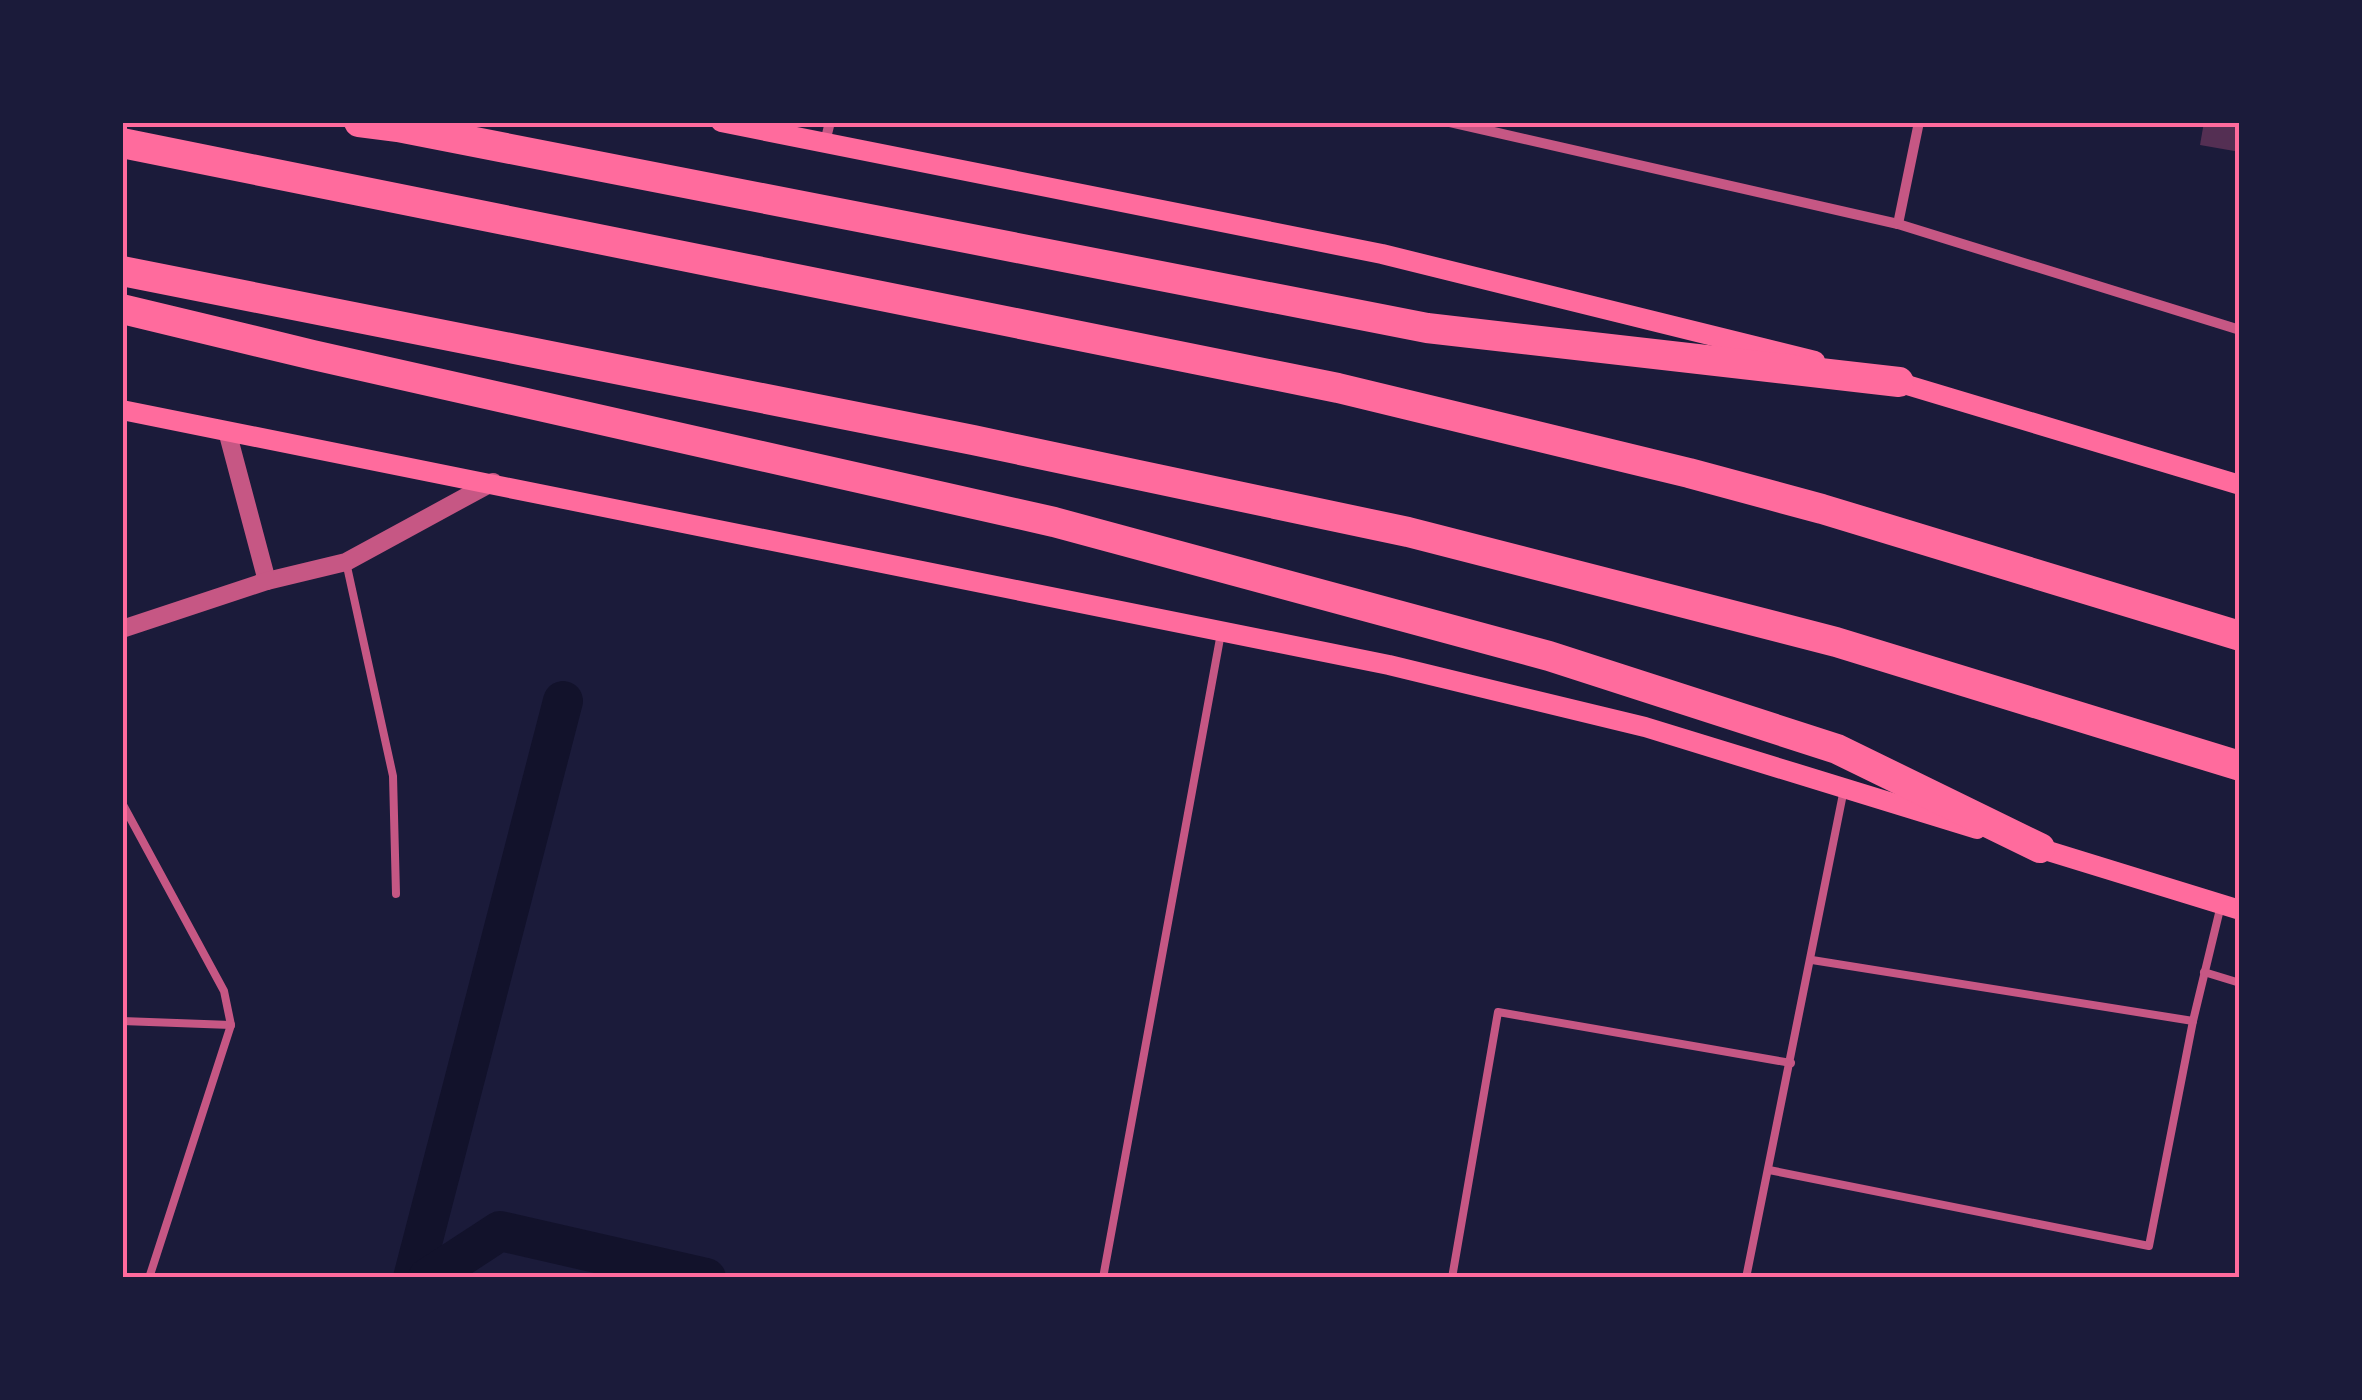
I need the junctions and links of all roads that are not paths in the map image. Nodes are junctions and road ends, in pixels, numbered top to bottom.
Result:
1 (359, 122) edge
2 (721, 122) edge
3 (1450, 122) edge
4 (1918, 122) edge
5 (827, 133) edge
6 (122, 143) edge
7 (1898, 224) junction
8 (122, 271) edge
9 (122, 309) edge
10 (2240, 330) edge
11 (1900, 382) junction
12 (122, 410) edge
13 (227, 430) junction
14 (492, 482) junction
15 (2240, 485) edge
16 (346, 562) junction
17 (267, 581) junction
18 (122, 629) edge
19 (1222, 629) junction
20 (2240, 636) edge
21 (2240, 766) edge
22 (1844, 789) junction
23 (122, 803) edge
24 (2040, 848) junction
25 (396, 894) dead end
26 (2230, 907) edge
27 (1812, 960) junction
28 (2204, 972) junction
29 (2240, 983) edge
30 (122, 1021) edge
31 (2193, 1021) junction
32 (231, 1026) junction
33 (1790, 1062) junction
34 (1769, 1170) junction
35 (1750, 1277) edge
36 (149, 1278) edge
37 (1103, 1278) edge
38 (1452, 1278) edge

1 - 11 highway
2 - 5 main road
3 - 7 street
4 - 7 street
5 - 11 main road
6 - 20 highway
7 - 10 street
8 - 21 highway
9 - 24 highway
11 - 15 main road
12 - 13 main road
13 - 14 main road
13 - 17 street
14 - 16 street
14 - 19 main road
16 - 17 street
16 - 25 lane
17 - 18 street
19 - 22 main road
19 - 37 lane
22 - 24 main road
22 - 27 lane
23 - 32 lane
24 - 26 main road
26 - 28 lane
27 - 31 lane
27 - 33 lane
28 - 29 lane
28 - 31 lane
30 - 32 lane
31 - 34 lane
32 - 36 lane
33 - 34 lane
33 - 38 lane
34 - 35 lane

